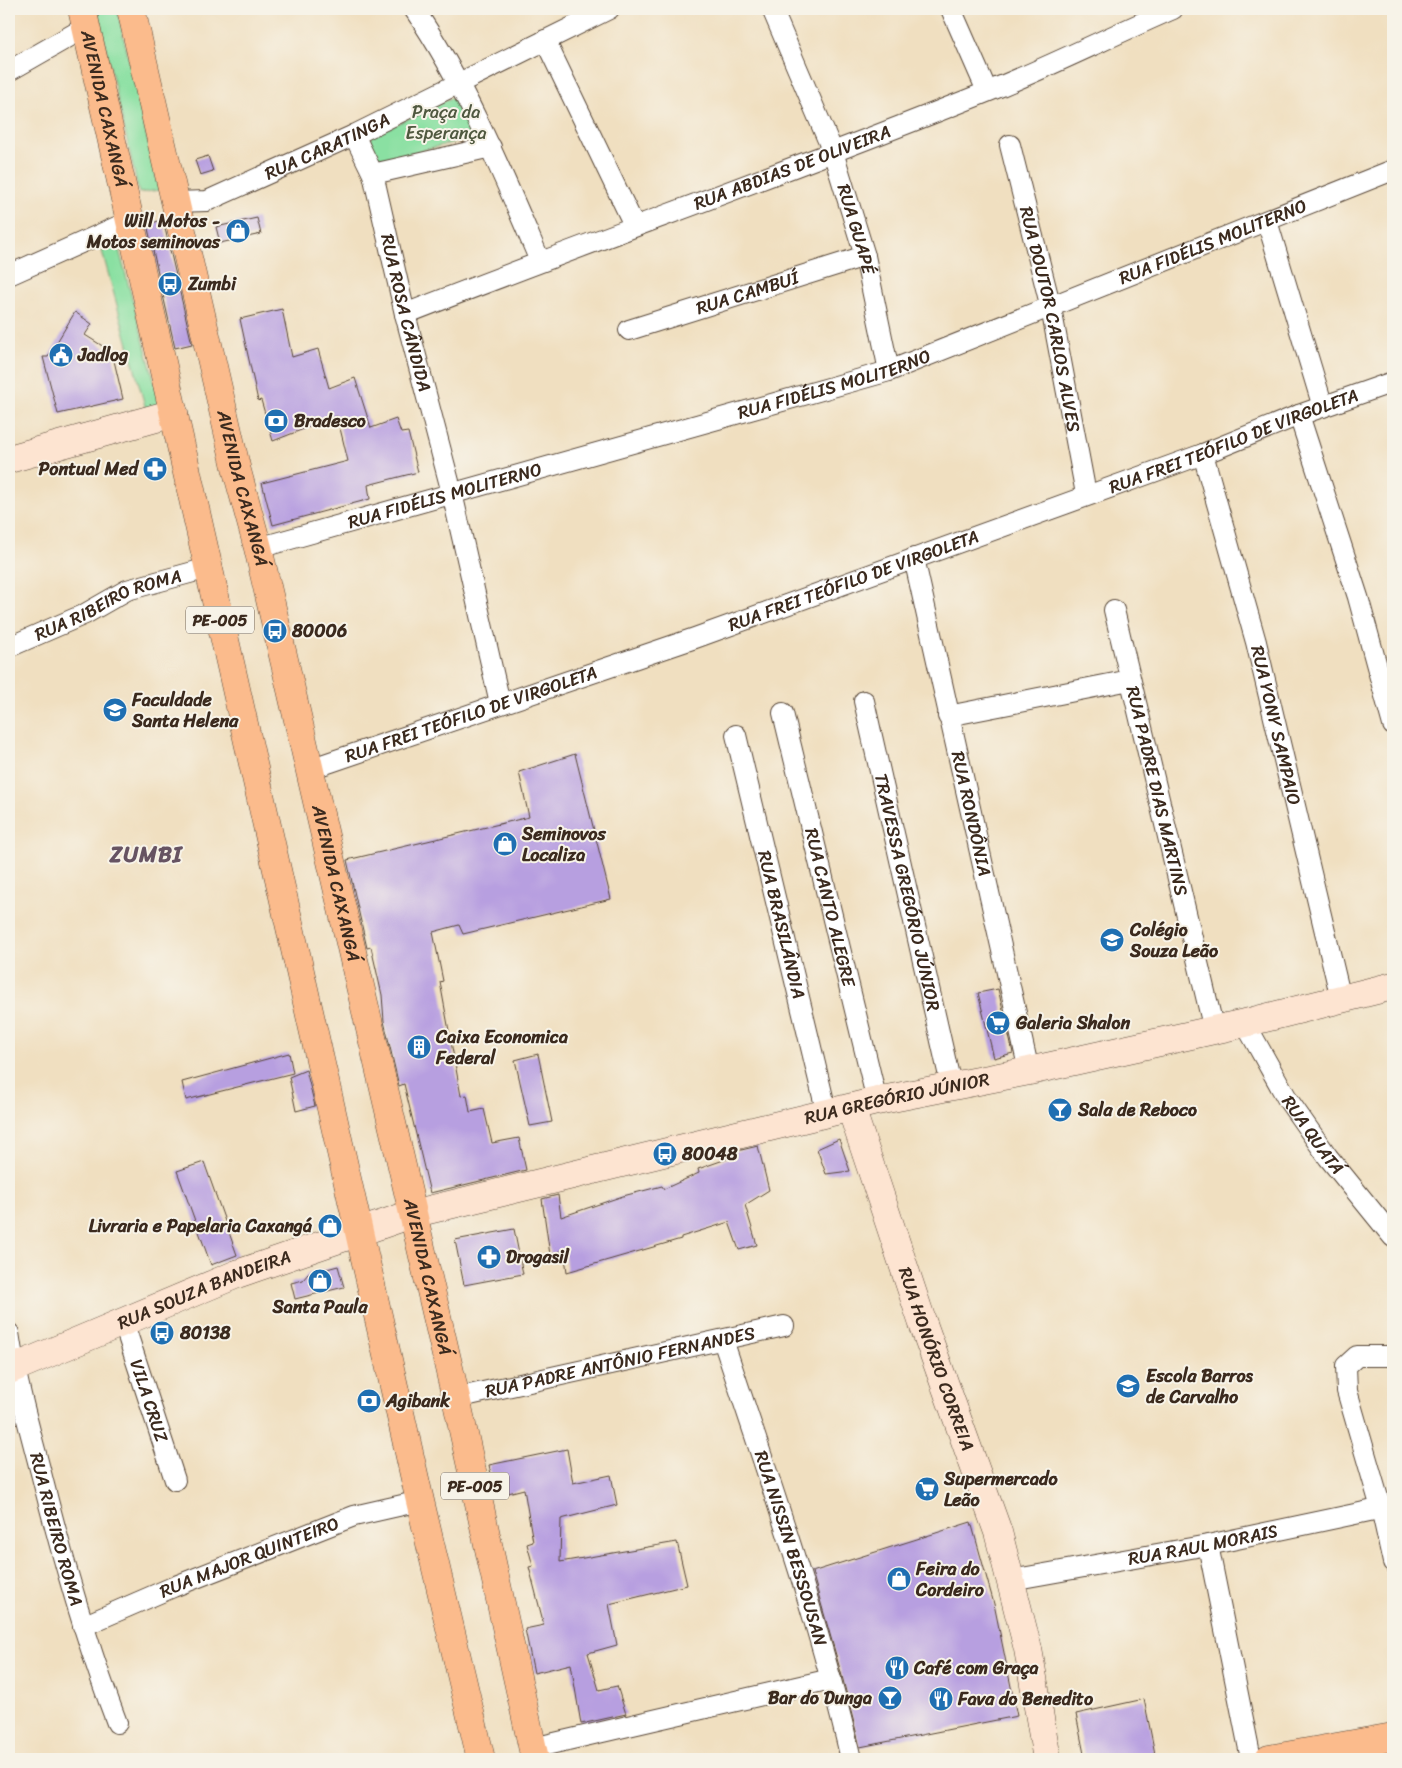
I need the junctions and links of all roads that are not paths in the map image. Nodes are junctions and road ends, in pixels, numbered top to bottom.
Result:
1 (131, 9) edge
2 (414, 9) edge
3 (609, 9) edge
4 (772, 9) edge
5 (951, 9) edge
6 (1173, 9) edge
7 (84, 18) edge
8 (545, 40) junction
9 (9, 71) edge
10 (457, 83) junction
11 (987, 91) junction
12 (354, 135) junction
13 (1010, 145) dead end
14 (491, 147) junction
15 (833, 152) junction
16 (1393, 170) edge
17 (373, 174) junction
18 (176, 202) junction
19 (130, 221) junction
20 (1267, 221) junction
21 (634, 225) junction
22 (865, 256) junction
23 (540, 261) junction
24 (9, 275) edge
25 (1051, 308) junction
26 (405, 314) junction
27 (629, 330) dead end
28 (889, 371) junction
29 (1393, 382) edge
30 (1323, 407) junction
31 (174, 413) junction
32 (1299, 415) junction
33 (1202, 454) junction
34 (9, 459) edge
35 (452, 493) junction
36 (1086, 494) junction
37 (258, 548) junction
38 (914, 558) junction
39 (208, 568) junction
40 (1114, 610) dead end
41 (9, 647) edge
42 (1130, 680) junction
43 (864, 701) dead end
44 (500, 703) junction
45 (783, 713) dead end
46 (948, 716) junction
47 (1393, 725) edge
48 (736, 735) dead end
49 (310, 769) junction
50 (1393, 986) edge
51 (1341, 999) junction
52 (1246, 1023) junction
53 (1214, 1030) junction
54 (1029, 1071) junction
55 (951, 1085) junction
56 (877, 1101) junction
57 (839, 1111) junction
58 (408, 1215) junction
59 (360, 1231) junction
60 (1393, 1237) edge
61 (123, 1321) junction
62 (784, 1326) dead end
63 (9, 1333) edge
64 (723, 1340) junction
65 (1393, 1356) edge
66 (11, 1369) edge
67 (456, 1398) junction
68 (175, 1480) dead end
69 (420, 1501) junction
70 (1387, 1507) edge
71 (1208, 1545) junction
72 (1393, 1562) edge
73 (1011, 1580) junction
74 (83, 1626) junction
75 (831, 1679) junction
76 (117, 1723) dead end
77 (1393, 1737) edge
78 (534, 1754) edge
79 (1048, 1758) edge
80 (481, 1759) edge
81 (851, 1759) edge
82 (1251, 1759) edge
83 (1269, 1759) edge

1 - 18 main road, AVENIDA CAXANGÁ / PE-005
2 - 10 street
3 - 8 street, RUA CARATINGA
4 - 15 street, RUA GUAPÉ
5 - 11 street
6 - 11 street, RUA ABDIAS DE OLIVEIRA
7 - 9 street
7 - 19 main road, AVENIDA CAXANGÁ / PE-005
8 - 10 street, RUA CARATINGA
8 - 21 street
10 - 12 street, RUA CARATINGA
10 - 14 street
11 - 15 street, RUA ABDIAS DE OLIVEIRA
12 - 17 street, RUA ROSA CÂNDIDA
12 - 18 street, RUA CARATINGA
13 - 25 street, RUA DOUTOR CARLOS ALVES
14 - 17 street
14 - 23 street
15 - 21 street, RUA ABDIAS DE OLIVEIRA
15 - 22 street, RUA GUAPÉ
16 - 20 street, RUA FIDÉLIS MOLITERNO
17 - 26 street, RUA ROSA CÂNDIDA
18 - 37 main road, AVENIDA CAXANGÁ / PE-005
19 - 24 street
19 - 31 main road, AVENIDA CAXANGÁ / PE-005
20 - 25 street, RUA FIDÉLIS MOLITERNO
20 - 30 street
21 - 23 street, RUA ABDIAS DE OLIVEIRA
22 - 27 street, RUA CAMBUÍ
22 - 28 street, RUA GUAPÉ
23 - 26 street, RUA ABDIAS DE OLIVEIRA
25 - 28 street, RUA FIDÉLIS MOLITERNO
25 - 36 street, RUA DOUTOR CARLOS ALVES
26 - 35 street, RUA ROSA CÂNDIDA
28 - 35 street, RUA FIDÉLIS MOLITERNO
29 - 30 street, RUA FREI TEÓFILO DE VIRGOLETA
30 - 32 street, RUA FREI TEÓFILO DE VIRGOLETA
31 - 34 main road
31 - 39 main road, AVENIDA CAXANGÁ / PE-005
32 - 33 street, RUA FREI TEÓFILO DE VIRGOLETA
32 - 47 street
33 - 36 street, RUA FREI TEÓFILO DE VIRGOLETA
33 - 51 street, RUA YONY SAMPAIO
35 - 37 street, RUA FIDÉLIS MOLITERNO
35 - 44 street, RUA ROSA CÂNDIDA
36 - 38 street, RUA FREI TEÓFILO DE VIRGOLETA
37 - 49 main road, AVENIDA CAXANGÁ / PE-005
38 - 44 street, RUA FREI TEÓFILO DE VIRGOLETA
38 - 46 street, RUA RONDÔNIA
39 - 41 street, RUA RIBEIRO ROMA
39 - 59 main road, AVENIDA CAXANGÁ / PE-005
40 - 42 street, RUA PADRE DIAS MARTINS
42 - 46 street
42 - 53 street, RUA PADRE DIAS MARTINS
43 - 55 street, TRAVESSA GREGÓRIO JÚNIOR
44 - 49 street, RUA FREI TEÓFILO DE VIRGOLETA
45 - 56 street, RUA CANTO ALEGRE
46 - 54 street, RUA RONDÔNIA
48 - 57 street, RUA BRASILÂNDIA
49 - 58 main road, AVENIDA CAXANGÁ / PE-005
50 - 51 main road, RUA GREGÓRIO JÚNIOR
51 - 52 main road, RUA GREGÓRIO JÚNIOR
52 - 53 main road, RUA GREGÓRIO JÚNIOR
52 - 60 street, RUA QUATÁ
53 - 54 main road, RUA GREGÓRIO JÚNIOR
54 - 55 main road, RUA GREGÓRIO JÚNIOR
55 - 56 main road, RUA GREGÓRIO JÚNIOR
56 - 57 main road, RUA GREGÓRIO JÚNIOR
57 - 58 main road, RUA GREGÓRIO JÚNIOR
57 - 73 main road, RUA HONÓRIO CORREIA
58 - 59 main road, RUA SOUZA BANDEIRA
58 - 67 main road, AVENIDA CAXANGÁ / PE-005
59 - 61 main road, RUA SOUZA BANDEIRA
59 - 69 main road, AVENIDA CAXANGÁ / PE-005
61 - 66 main road, RUA SOUZA BANDEIRA
61 - 68 street, VILA CRUZ
62 - 64 street, RUA PADRE ANTÔNIO FERNANDES
63 - 66 street, RUA RIBEIRO ROMA
64 - 67 street, RUA PADRE ANTÔNIO FERNANDES
64 - 75 street, RUA NISSIN BESSOUSAN
65 - 70 street
66 - 74 street, RUA RIBEIRO ROMA
67 - 78 main road, AVENIDA CAXANGÁ / PE-005
69 - 74 street, RUA MAJOR QUINTEIRO
69 - 80 main road, AVENIDA CAXANGÁ / PE-005
70 - 71 street, RUA RAUL MORAIS
70 - 72 street
71 - 73 street, RUA RAUL MORAIS
71 - 82 street
73 - 79 main road, RUA HONÓRIO CORREIA
74 - 76 street, RUA RIBEIRO ROMA
75 - 78 street
75 - 81 street, RUA NISSIN BESSOUSAN
77 - 83 main road

